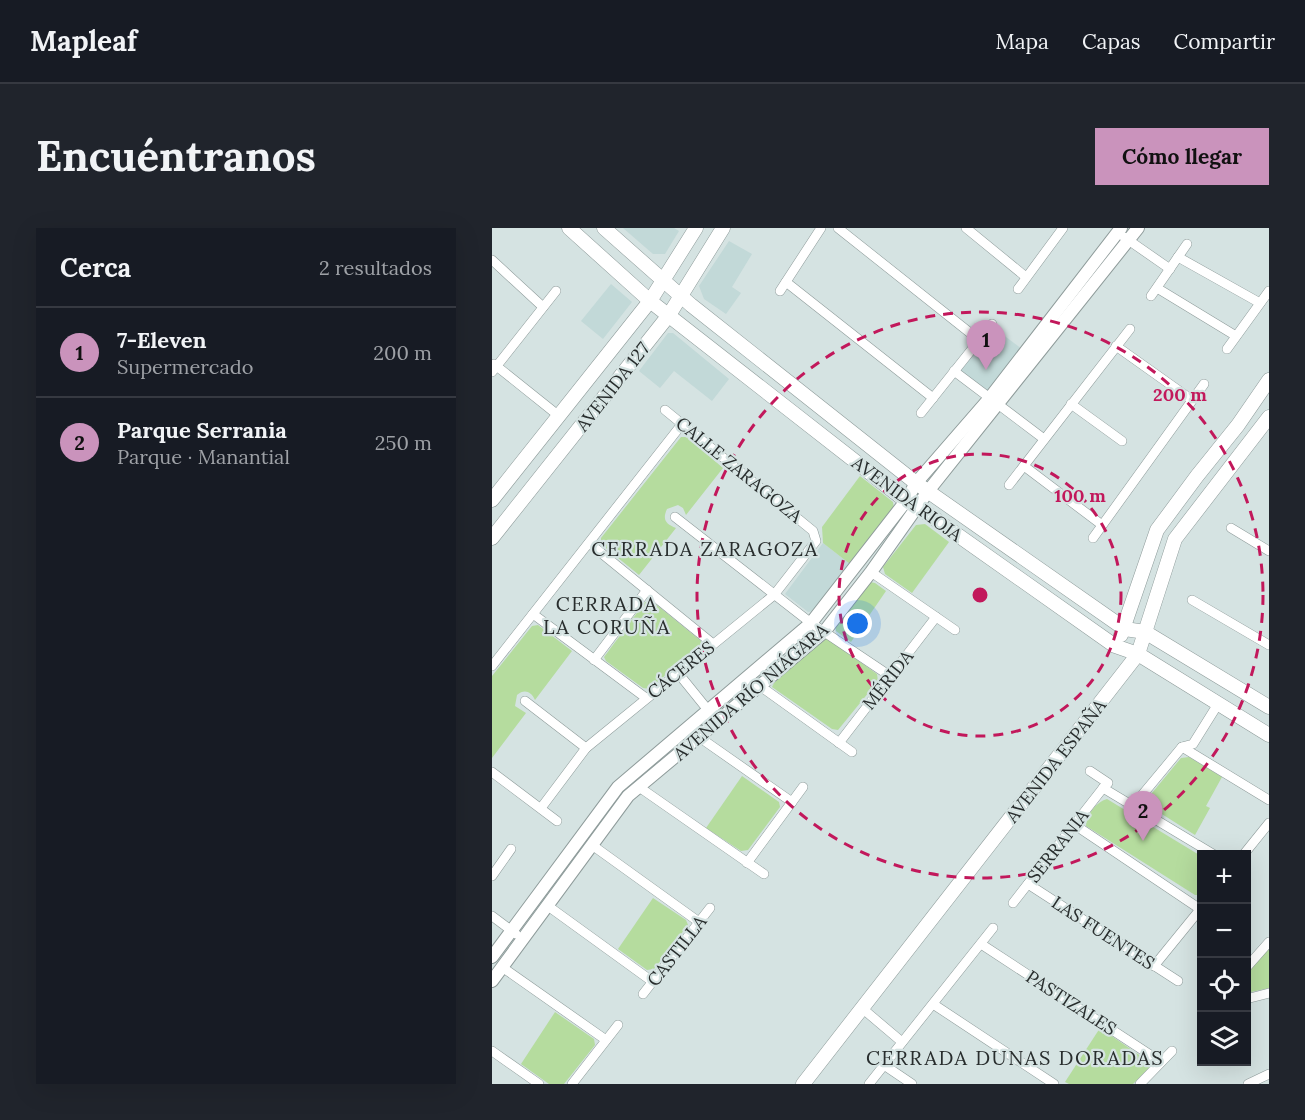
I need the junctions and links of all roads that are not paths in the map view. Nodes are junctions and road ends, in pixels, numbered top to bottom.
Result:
1 (569, 228) edge
2 (604, 228) edge
3 (696, 228) edge
4 (723, 228) edge
5 (821, 228) edge
6 (838, 228) edge
7 (966, 228) edge
8 (1063, 228) edge
9 (1138, 228) edge
10 (1119, 230) edge
11 (1130, 240) junction
12 (1188, 244) dead end
13 (1178, 257) junction
14 (492, 260) edge
15 (1170, 269) junction
16 (1026, 277) junction
17 (663, 281) junction
18 (786, 282) junction
19 (1018, 289) dead end
20 (556, 291) dead end
21 (780, 291) dead end
22 (1269, 291) edge
23 (681, 296) junction
24 (650, 301) junction
25 (1260, 303) junction
26 (543, 307) junction
27 (669, 315) junction
28 (992, 324) dead end
29 (1130, 328) dead end
30 (1236, 336) junction
31 (979, 340) junction
32 (1116, 346) junction
33 (1227, 349) dead end
34 (494, 367) edge
35 (954, 371) junction
36 (1269, 380) edge
37 (1204, 384) dead end
38 (933, 398) junction
39 (1191, 400) junction
40 (994, 401) junction
41 (1071, 404) junction
42 (664, 410) dead end
43 (921, 413) dead end
44 (559, 416) junction
45 (1269, 417) edge
46 (682, 424) junction
47 (1044, 439) junction
48 (1122, 441) dead end
49 (1024, 466) junction
50 (1197, 476) junction
51 (916, 483) junction
52 (1009, 485) dead end
53 (1213, 487) junction
54 (929, 490) junction
55 (492, 500) edge
56 (912, 504) junction
57 (675, 517) dead end
58 (969, 520) junction
59 (1102, 525) junction
60 (1231, 528) dead end
61 (494, 531) edge
62 (813, 531) joint
63 (957, 536) junction
64 (1092, 538) dead end
65 (589, 543) junction
66 (1004, 544) junction
67 (1269, 551) edge
68 (994, 560) junction
69 (871, 572) junction
70 (647, 590) junction
71 (774, 594) junction
72 (1192, 600) dead end
73 (533, 614) junction
74 (936, 617) junction
75 (811, 624) junction
76 (1125, 629) junction
77 (955, 630) dead end
78 (824, 632) junction
79 (1145, 632) junction
80 (713, 644) junction
81 (1269, 645) edge
82 (1115, 646) junction
83 (1138, 654) junction
84 (594, 660) junction
85 (492, 666) edge
86 (678, 673) junction
87 (890, 676) junction
88 (760, 686) junction
89 (646, 698) junction
90 (525, 701) dead end
91 (1218, 704) junction
92 (1269, 707) edge
93 (708, 710) junction
94 (717, 722) junction
95 (1269, 735) edge
96 (699, 737) junction
97 (839, 743) junction
98 (1182, 747) junction
99 (586, 748) junction
100 (852, 752) dead end
101 (1090, 771) dead end
102 (492, 772) edge
103 (639, 787) junction
104 (803, 788) dead end
105 (1103, 789) junction
106 (1269, 800) edge
107 (792, 802) junction
108 (1133, 806) junction
109 (541, 808) junction
110 (557, 821) dead end
111 (1269, 823) edge
112 (1074, 825) junction
113 (592, 845) junction
114 (512, 849) dead end
115 (1205, 850) edge
116 (1248, 850) edge
117 (747, 863) junction
118 (494, 869) edge
119 (764, 874) dead end
120 (1028, 884) junction
121 (1013, 903) dead end
122 (1197, 905) edge
123 (548, 906) junction
124 (710, 908) dead end
125 (1197, 913) edge
126 (492, 916) edge
127 (699, 922) junction
128 (993, 928) dead end
129 (511, 930) junction
130 (523, 939) junction
131 (1269, 942) edge
132 (981, 944) junction
133 (492, 957) edge
134 (1251, 962) edge
135 (1154, 966) junction
136 (502, 967) junction
137 (492, 981) edge
138 (653, 981) junction
139 (1178, 981) dead end
140 (1269, 993) edge
141 (643, 994) dead end
142 (1251, 998) edge
143 (933, 1004) junction
144 (863, 1010) junction
145 (618, 1025) dead end
146 (606, 1040) junction
147 (902, 1042) junction
148 (492, 1051) edge
149 (1172, 1051) dead end
150 (1161, 1062) junction
151 (884, 1065) junction
152 (1269, 1074) edge
153 (539, 1084) edge
154 (572, 1084) edge
155 (803, 1084) edge
156 (869, 1084) edge
157 (912, 1084) edge
158 (1054, 1084) edge
159 (1140, 1084) edge
160 (1248, 1084) edge

1 - 24 main road, AVENIDA RIOJA
2 - 17 main road, AVENIDA RIOJA
3 - 17 main road, AVENIDA 127
4 - 23 main road, AVENIDA 127
5 - 18 street
6 - 31 street
7 - 16 street
8 - 16 street
9 - 11 street, AVENIDA RÍO NIÁGARA
10 - 11 street
10 - 40 street, AVENIDA RÍO NIÁGARA
11 - 15 street
11 - 40 street, AVENIDA RÍO NIÁGARA
12 - 13 street
13 - 15 street
13 - 25 street
14 - 26 street
15 - 30 street
16 - 19 street
17 - 23 main road, AVENIDA RIOJA
17 - 24 main road, AVENIDA 127
18 - 21 street
18 - 38 street
20 - 26 street
22 - 25 street
23 - 27 main road, AVENIDA 127
23 - 51 main road, AVENIDA RIOJA
24 - 27 main road, AVENIDA RIOJA
24 - 44 main road, AVENIDA 127
25 - 30 street
26 - 34 street
27 - 56 main road, AVENIDA RIOJA
27 - 61 main road, AVENIDA 127
28 - 31 street
29 - 32 street
30 - 33 street
31 - 35 street
32 - 39 street
32 - 41 street
34 - 44 street
35 - 38 street
35 - 40 street
36 - 50 main road
37 - 39 street
38 - 43 street
39 - 59 street
40 - 47 street
40 - 51 street, AVENIDA RÍO NIÁGARA
40 - 54 street, AVENIDA RÍO NIÁGARA
41 - 47 street
41 - 48 street
42 - 46 street, CALLE ZARAGOZA
44 - 55 main road, AVENIDA 127
45 - 53 main road, AVENIDA ESPAÑA
46 - 62 street, CALLE ZARAGOZA
46 - 65 street
47 - 49 street
49 - 52 street
49 - 59 street
50 - 53 main road
50 - 76 main road
51 - 54 main road, AVENIDA RIOJA
51 - 56 street, AVENIDA RÍO NIÁGARA
53 - 79 main road, AVENIDA ESPAÑA
54 - 56 street, AVENIDA RÍO NIÁGARA
54 - 58 main road, AVENIDA RIOJA
56 - 63 main road, AVENIDA RIOJA
56 - 69 street, AVENIDA RÍO NIÁGARA
56 - 75 street, AVENIDA RÍO NIÁGARA
57 - 71 street
58 - 63 main road
58 - 66 main road, AVENIDA RIOJA
59 - 64 street
60 - 67 street
62 - 71 street, CÁCERES
63 - 68 main road, AVENIDA RIOJA
65 - 70 street
65 - 73 street
66 - 68 main road
66 - 76 main road, AVENIDA RIOJA
68 - 82 main road, AVENIDA RIOJA
69 - 74 street
69 - 78 street, AVENIDA RÍO NIÁGARA
70 - 80 street
70 - 84 street
71 - 75 street
71 - 80 street, CÁCERES
72 - 81 street
73 - 84 street
73 - 85 street
74 - 77 street
74 - 87 street, MÉRIDA
75 - 78 street
75 - 93 street, AVENIDA RÍO NIÁGARA
76 - 79 main road, AVENIDA RIOJA
76 - 82 main road
78 - 87 street
78 - 88 street, AVENIDA RÍO NIÁGARA
79 - 83 main road, AVENIDA ESPAÑA
79 - 92 main road, AVENIDA RIOJA
80 - 86 street, CÁCERES
82 - 83 main road, AVENIDA RIOJA
83 - 91 main road, AVENIDA RIOJA
83 - 144 main road, AVENIDA ESPAÑA
84 - 89 street
86 - 89 street, CÁCERES
86 - 93 street
87 - 97 street, MÉRIDA
88 - 94 street, AVENIDA RÍO NIÁGARA
88 - 97 street
89 - 99 street, CÁCERES
90 - 99 street
91 - 95 main road, AVENIDA RIOJA
91 - 98 street
93 - 94 street
93 - 129 street, AVENIDA RÍO NIÁGARA
94 - 96 street, AVENIDA RÍO NIÁGARA
96 - 103 street, AVENIDA RÍO NIÁGARA
96 - 107 street
97 - 100 street
98 - 106 street
98 - 108 street
99 - 109 street, CÁCERES
101 - 105 street
102 - 109 street
103 - 113 street, AVENIDA RÍO NIÁGARA
103 - 117 street
104 - 107 street
105 - 108 street
105 - 112 street, SERRANIA
107 - 117 street
108 - 115 street
109 - 110 street
111 - 116 street
112 - 120 street, SERRANIA
112 - 122 street
113 - 123 street, AVENIDA RÍO NIÁGARA
113 - 127 street
114 - 118 street
117 - 119 street
120 - 121 street, SERRANIA
120 - 135 street, LAS FUENTES
123 - 130 street, AVENIDA RÍO NIÁGARA
123 - 138 street
124 - 127 street, CASTILLA
125 - 135 street
126 - 129 street
127 - 138 street, CASTILLA
128 - 132 street
129 - 130 street
129 - 133 street, AVENIDA RÍO NIÁGARA
130 - 136 street, AVENIDA RÍO NIÁGARA
131 - 134 street
132 - 143 street
132 - 150 street, PASTIZALES
135 - 139 street, LAS FUENTES
136 - 137 street, AVENIDA RÍO NIÁGARA
136 - 146 street
138 - 141 street, CASTILLA
140 - 142 street
143 - 147 street
143 - 158 street
144 - 147 street
144 - 155 main road, AVENIDA ESPAÑA
145 - 146 street
146 - 154 street
147 - 151 street
148 - 153 street
149 - 150 street
150 - 159 street
151 - 156 street
151 - 157 street
152 - 160 street

